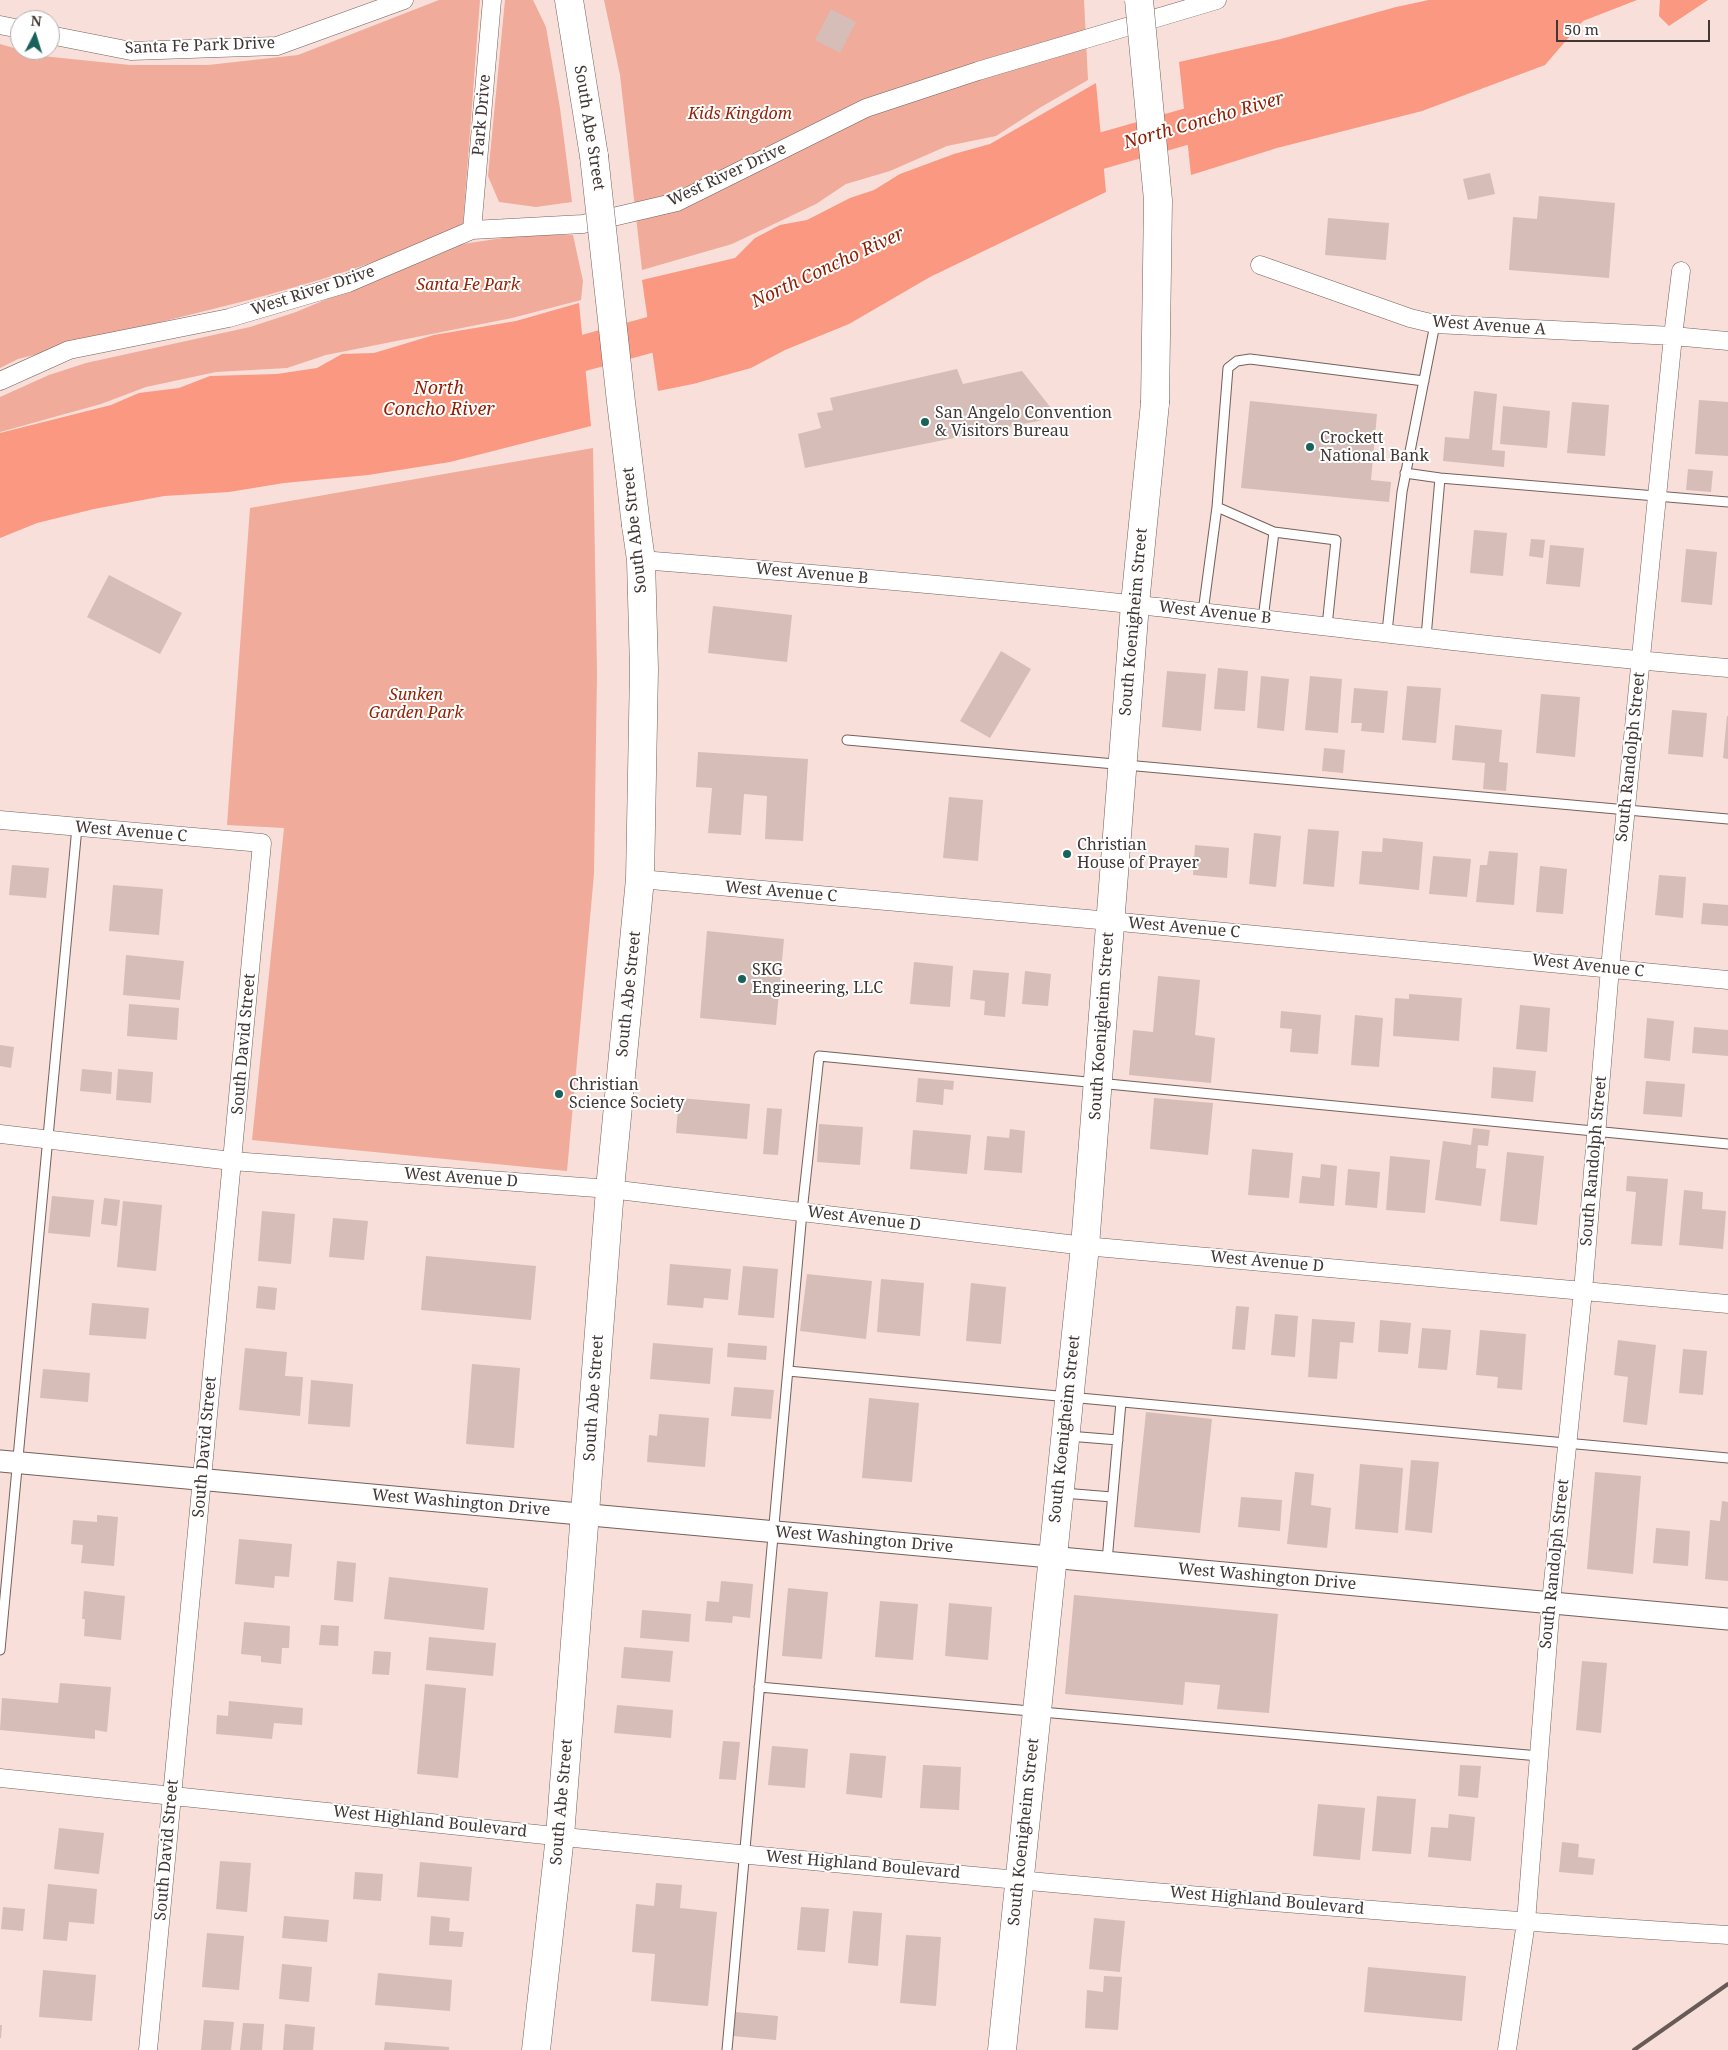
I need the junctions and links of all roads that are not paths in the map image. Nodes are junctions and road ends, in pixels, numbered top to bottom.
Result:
1 (404, 0) edge
2 (492, 0) edge
3 (569, 0) edge
4 (1139, 0) edge
5 (1217, 0) edge
6 (60, 37) edge
7 (472, 230) junction
8 (1260, 264) dead end
9 (1681, 271) dead end
10 (1436, 324) junction
11 (1673, 336) junction
12 (1728, 342) edge
13 (0, 380) edge
14 (1424, 381) junction
15 (1405, 473) junction
16 (1440, 478) junction
17 (1657, 495) junction
18 (1728, 502) edge
19 (1216, 507) junction
20 (1274, 532) junction
21 (642, 560) junction
22 (1135, 604) junction
23 (1203, 612) junction
24 (1263, 619) junction
25 (1328, 626) junction
26 (1387, 632) junction
27 (1426, 637) junction
28 (1641, 660) junction
29 (1728, 668) edge
30 (847, 740) dead end
31 (1122, 766) junction
32 (1626, 810) junction
33 (1728, 819) edge
34 (0, 820) edge
35 (77, 827) junction
36 (262, 843) joint
37 (640, 879) junction
38 (1110, 921) junction
39 (1610, 968) junction
40 (1728, 980) edge
41 (1097, 1082) junction
42 (1596, 1130) junction
43 (0, 1134) edge
44 (48, 1138) junction
45 (1728, 1144) edge
46 (232, 1161) junction
47 (610, 1190) junction
48 (802, 1212) junction
49 (1085, 1246) junction
50 (1583, 1291) junction
51 (1728, 1304) edge
52 (788, 1371) junction
53 (1069, 1397) junction
54 (1121, 1402) junction
55 (1065, 1436) junction
56 (1118, 1440) junction
57 (1567, 1443) junction
58 (1728, 1458) edge
59 (9, 1462) edge
60 (202, 1479) junction
61 (1059, 1492) junction
62 (1112, 1497) junction
63 (585, 1514) junction
64 (773, 1531) junction
65 (1052, 1557) junction
66 (1106, 1562) junction
67 (1551, 1602) junction
68 (1728, 1619) edge
69 (0, 1650) edge
70 (759, 1687) junction
71 (1037, 1712) junction
72 (1539, 1756) junction
73 (0, 1778) edge
74 (172, 1794) junction
75 (560, 1836) junction
76 (744, 1854) junction
77 (1020, 1880) junction
78 (1526, 1922) junction
79 (1728, 1935) edge
80 (148, 2050) edge
81 (536, 2050) edge
82 (726, 2050) edge
83 (1002, 2050) edge
84 (1507, 2050) edge

1 - 6 street, Santa Fe Park Drive
2 - 7 street, Park Drive
3 - 21 main road, South Abe Street, bridge
4 - 22 main road, South Koenigheim Street, bridge
5 - 7 street, West River Drive
7 - 13 street, West River Drive
8 - 10 street, West Avenue A
9 - 11 street, South Randolph Street
10 - 11 street, West Avenue A
10 - 14 lane
11 - 12 street, West Avenue A
11 - 17 street, South Randolph Street
14 - 15 lane
14 - 19 lane
15 - 16 lane
15 - 26 lane
16 - 17 lane
16 - 27 lane
17 - 18 lane
17 - 28 street, South Randolph Street
19 - 20 lane
19 - 23 lane
20 - 24 lane
20 - 25 lane
21 - 22 street, West Avenue B
21 - 37 main road, South Abe Street
22 - 23 street, West Avenue B
22 - 31 main road, South Koenigheim Street
23 - 24 street, West Avenue B
24 - 25 street, West Avenue B
25 - 26 street, West Avenue B
26 - 27 street, West Avenue B
27 - 28 street, West Avenue B
28 - 29 street, West Avenue B
28 - 32 street, South Randolph Street
30 - 31 lane
31 - 32 lane
31 - 38 main road, South Koenigheim Street
32 - 33 lane
32 - 39 street, South Randolph Street
34 - 35 street, West Avenue C
35 - 36 street, West Avenue C
35 - 44 lane
36 - 46 street, South David Street
37 - 38 street, West Avenue C
37 - 47 main road, South Abe Street
38 - 39 street, West Avenue C
38 - 41 main road, South Koenigheim Street
39 - 40 street, West Avenue C
39 - 42 street, South Randolph Street
41 - 42 lane
41 - 48 lane
41 - 49 main road, South Koenigheim Street
42 - 45 lane
42 - 50 street, South Randolph Street
43 - 44 street, West Avenue D
44 - 46 street, West Avenue D
44 - 59 lane
46 - 47 street, West Avenue D
46 - 60 street, South David Street
47 - 48 street, West Avenue D
47 - 63 main road, South Abe Street
48 - 49 street, West Avenue D
48 - 52 lane
49 - 50 street, West Avenue D
49 - 53 main road, South Koenigheim Street
50 - 51 street, West Avenue D
50 - 57 street, South Randolph Street
52 - 53 lane
52 - 64 lane
53 - 54 lane
53 - 55 main road, South Koenigheim Street
54 - 56 lane
54 - 57 lane
55 - 56 lane
55 - 61 main road, South Koenigheim Street
56 - 62 lane
57 - 58 lane
57 - 67 street, South Randolph Street
59 - 60 street, West Washington Drive
59 - 69 lane
60 - 63 street, West Washington Drive
60 - 74 street, South David Street
61 - 62 lane
61 - 65 main road, South Koenigheim Street
62 - 66 lane
63 - 64 street, West Washington Drive
63 - 75 main road, South Abe Street
64 - 65 street, West Washington Drive
64 - 70 lane
65 - 66 street, West Washington Drive
65 - 71 main road, South Koenigheim Street
66 - 67 street, West Washington Drive
67 - 68 street, West Washington Drive
67 - 72 street, South Randolph Street
70 - 71 lane
70 - 76 lane
71 - 72 lane
71 - 77 main road, South Koenigheim Street
72 - 78 street, South Randolph Street
73 - 74 street, West Highland Boulevard
74 - 75 street, West Highland Boulevard
74 - 80 street, South David Street
75 - 76 street, West Highland Boulevard
75 - 81 main road, South Abe Street
76 - 77 street, West Highland Boulevard
76 - 82 lane
77 - 78 street, West Highland Boulevard
77 - 83 main road, South Koenigheim Street
78 - 79 street, West Highland Boulevard
78 - 84 street, South Randolph Street

